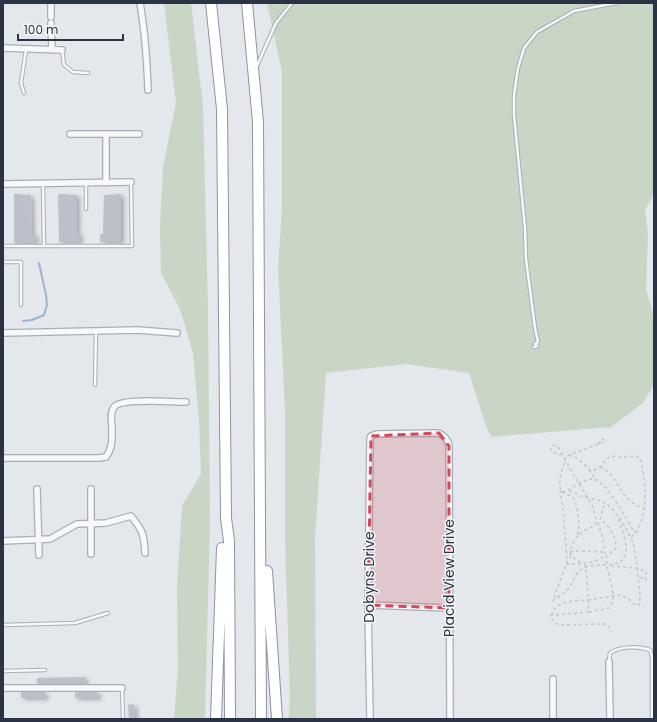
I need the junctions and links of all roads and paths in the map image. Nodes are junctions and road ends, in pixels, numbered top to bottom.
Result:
1 (51, 3) edge
2 (140, 3) edge
3 (210, 3) edge
4 (247, 3) edge
5 (292, 3) edge
6 (616, 3) edge
7 (3, 48) edge
8 (26, 49) junction
9 (52, 50) junction
10 (62, 50) joint
11 (88, 73) dead end
12 (254, 74) junction
13 (148, 90) dead end
14 (24, 93) dead end
15 (70, 134) dead end
16 (106, 134) junction
17 (139, 134) dead end
18 (132, 182) joint
19 (86, 183) junction
20 (106, 183) junction
21 (3, 184) edge
22 (43, 184) junction
23 (86, 209) dead end
24 (3, 246) edge
25 (44, 246) junction
26 (3, 262) edge
27 (21, 305) dead end
28 (96, 330) junction
29 (3, 333) edge
30 (177, 333) dead end
31 (534, 347) dead end
32 (95, 385) dead end
33 (186, 402) dead end
34 (371, 436) joint
35 (598, 445) dead end
36 (562, 454) junction
37 (569, 455) junction
38 (3, 458) edge
39 (565, 460) junction
40 (588, 468) junction
41 (600, 468) junction
42 (260, 471) junction
43 (597, 480) junction
44 (579, 484) junction
45 (560, 488) junction
46 (37, 489) dead end
47 (91, 489) dead end
48 (569, 491) junction
49 (562, 492) junction
50 (586, 498) junction
51 (603, 506) junction
52 (644, 509) junction
53 (618, 516) junction
54 (226, 518) junction
55 (600, 520) junction
56 (91, 524) junction
57 (636, 533) junction
58 (577, 536) junction
59 (631, 537) junction
60 (38, 539) junction
61 (3, 541) edge
62 (570, 552) junction
63 (605, 552) junction
64 (145, 553) dead end
65 (91, 554) dead end
66 (39, 555) dead end
67 (571, 556) junction
68 (567, 561) junction
69 (566, 564) junction
70 (584, 564) junction
71 (608, 565) junction
72 (585, 567) junction
73 (637, 568) junction
74 (638, 576) junction
75 (613, 595) junction
76 (588, 600) junction
77 (368, 605) junction
78 (449, 608) junction
79 (589, 612) junction
80 (108, 613) dead end
81 (552, 614) junction
82 (3, 625) edge
83 (611, 632) dead end
84 (609, 662) joint
85 (45, 670) dead end
86 (3, 671) edge
87 (553, 679) dead end
88 (3, 688) edge
89 (122, 688) joint
90 (123, 719) edge
91 (216, 719) edge
92 (230, 719) edge
93 (261, 719) edge
94 (277, 719) edge
95 (370, 719) edge
96 (450, 719) edge
97 (553, 719) edge
98 (610, 719) edge
99 (652, 719) edge

1 - 9 street
2 - 13 street
3 - 54 highway
4 - 12 highway
5 - 12 lane
6 - 31 lane
7 - 8 street
8 - 9 street
8 - 14 lane
9 - 10 street
10 - 11 lane
12 - 42 highway
15 - 16 street
16 - 17 street
16 - 20 street
18 - 20 street
18 - 25 lane
19 - 20 street
19 - 22 street
19 - 23 lane
21 - 22 street
22 - 25 lane
24 - 25 lane
26 - 27 lane
28 - 29 street
28 - 30 street
28 - 32 lane
33 - 38 street
34 - 77 street, Dobyns Drive
34 - 78 street, Placid View Drive
35 - 37 path
36 - 36 path
36 - 39 path
37 - 39 path
37 - 40 path
39 - 44 path
39 - 45 path
40 - 41 path
40 - 43 path
41 - 52 path
41 - 52 path
42 - 93 highway
42 - 94 highway
43 - 44 path
43 - 57 path
44 - 48 path
44 - 50 path
45 - 49 path
45 - 68 path
46 - 60 street
47 - 56 street
48 - 49 path
48 - 50 path
49 - 58 path
50 - 51 path
50 - 58 path
51 - 53 path
51 - 55 path
52 - 57 path
53 - 59 path
53 - 71 path
54 - 91 highway
54 - 92 highway
55 - 63 path
55 - 71 path
56 - 60 street
56 - 64 street
56 - 65 street
57 - 59 path
58 - 62 path
59 - 73 path
60 - 61 street
60 - 66 street
62 - 63 path
62 - 67 path
63 - 70 path
67 - 68 path
67 - 70 path
68 - 69 path
69 - 70 path
69 - 72 path
70 - 72 path
71 - 72 path
71 - 73 path
71 - 75 path
72 - 76 path
73 - 74 path
73 - 74 path
74 - 75 path
75 - 76 path
75 - 79 path
76 - 79 path
76 - 81 path
77 - 78 street
77 - 95 street, Dobyns Drive
78 - 96 street, Placid View Drive
79 - 81 path
80 - 82 lane
81 - 83 path
84 - 98 street
84 - 99 lane
85 - 86 lane
87 - 97 street
88 - 89 street
89 - 90 lane

